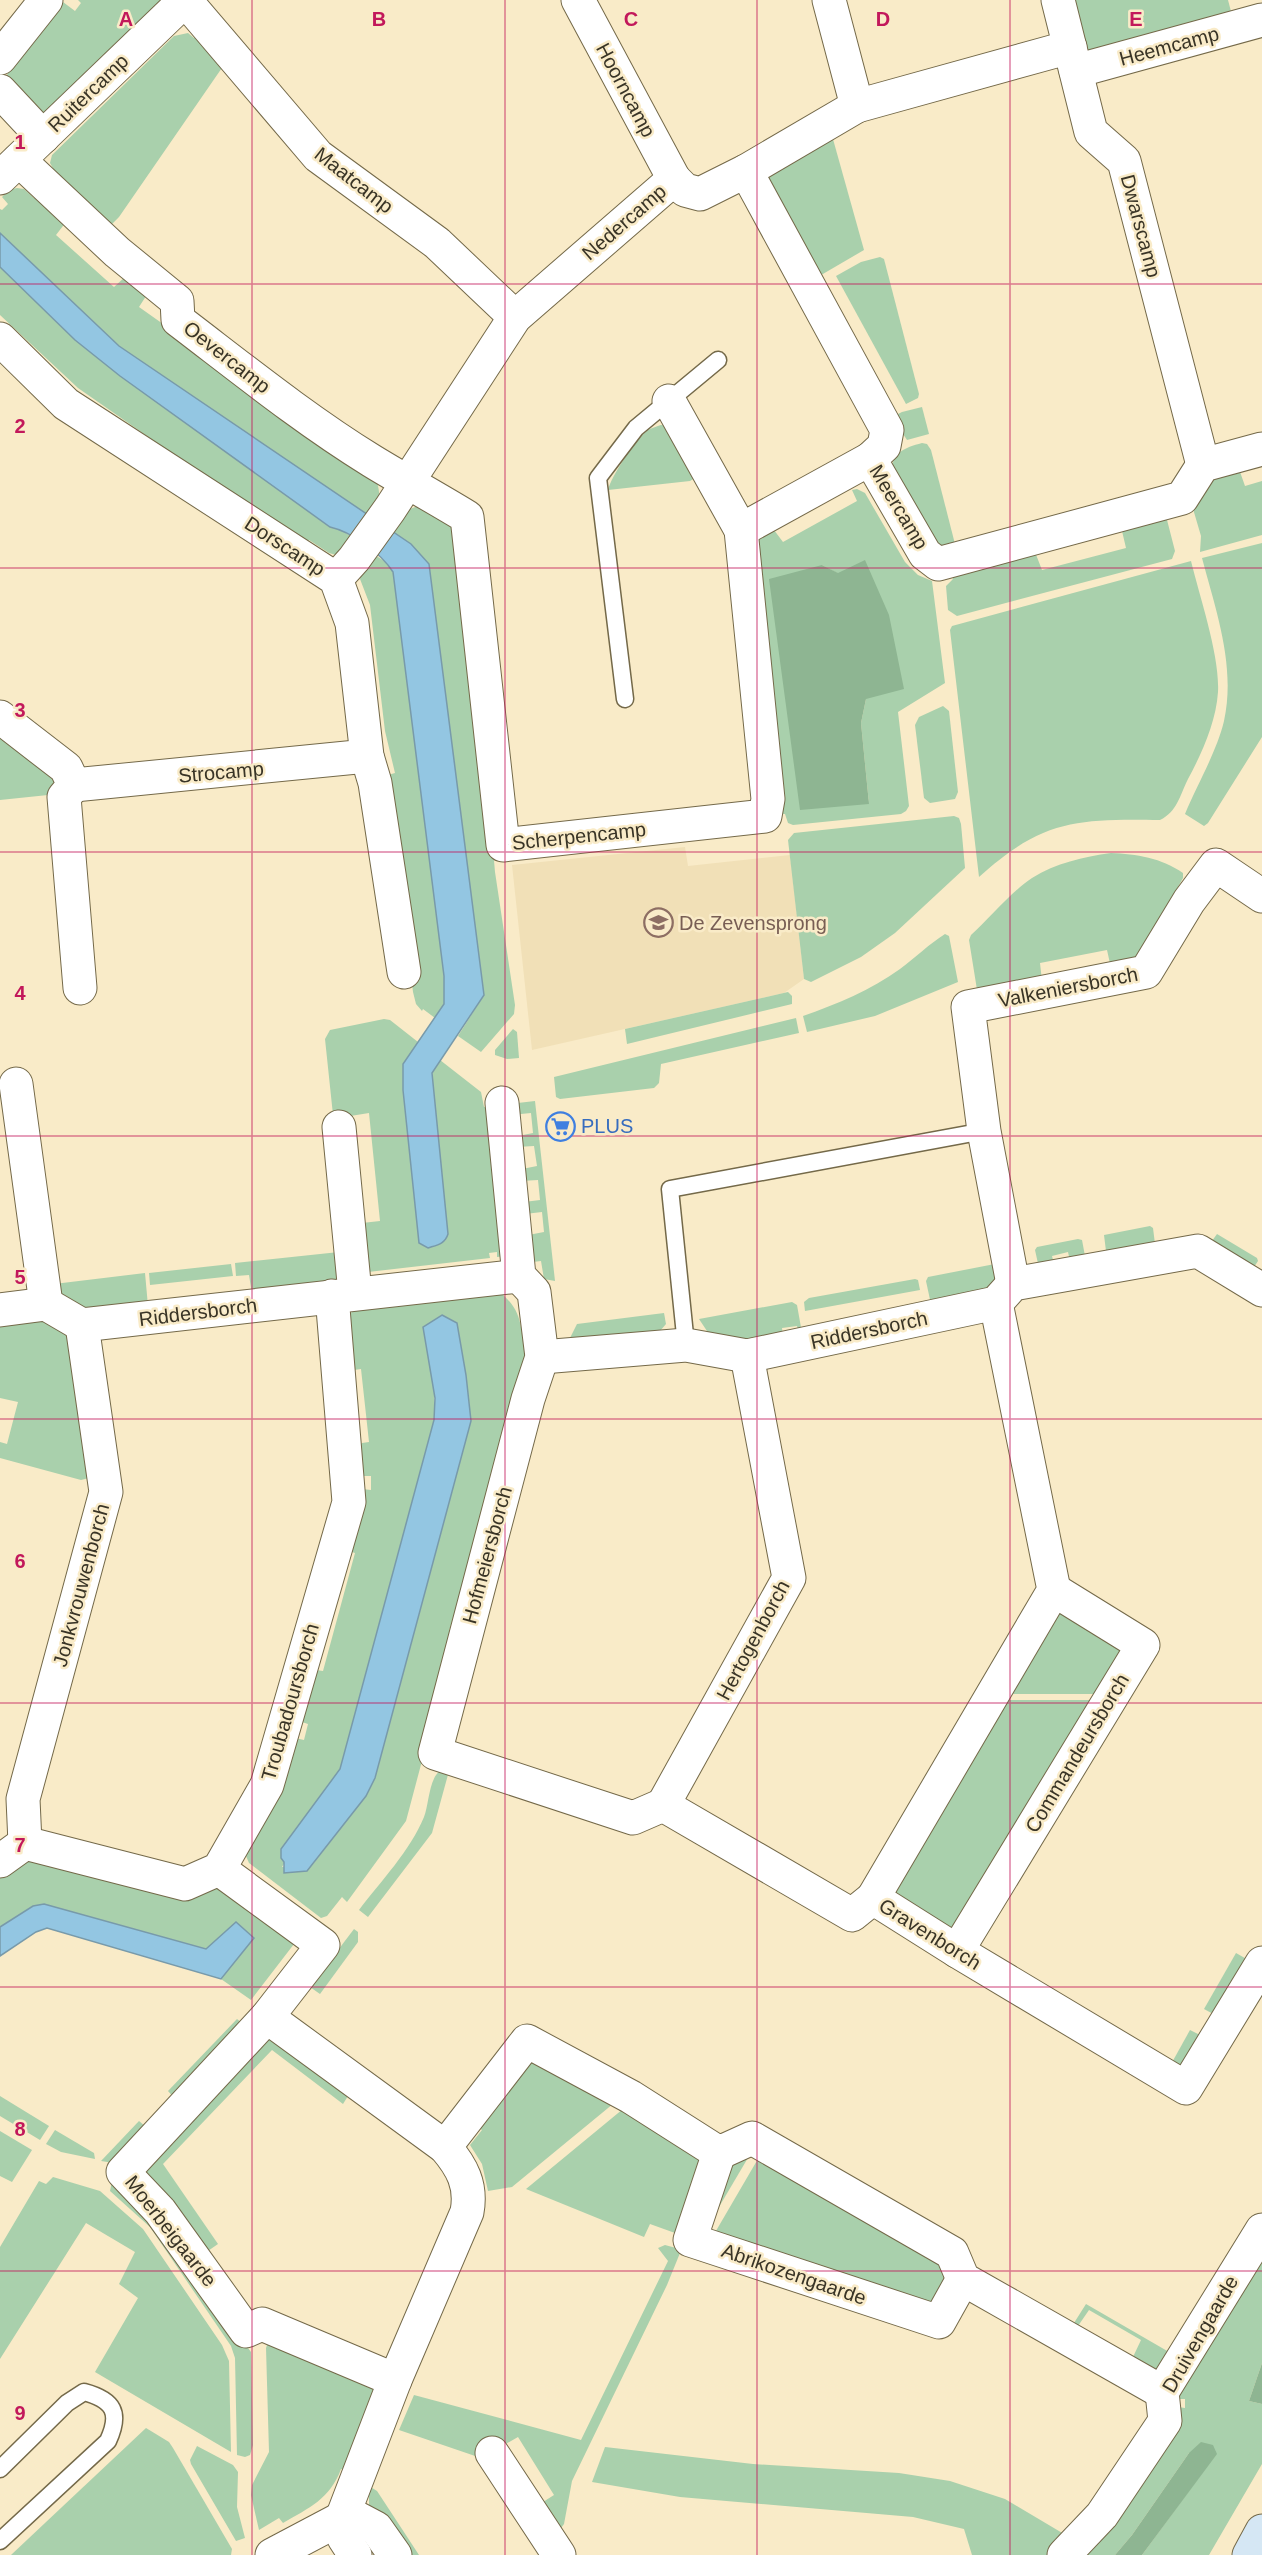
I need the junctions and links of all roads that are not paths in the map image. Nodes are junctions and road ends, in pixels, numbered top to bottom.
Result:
1 (46, 0) edge
2 (185, 0) edge
3 (578, 0) edge
4 (829, 0) edge
5 (1058, 0) edge
6 (1262, 20) edge
7 (0, 58) edge
8 (1073, 59) junction
9 (0, 91) edge
10 (857, 106) junction
11 (43, 137) junction
12 (9, 169) edge
13 (746, 171) junction
14 (674, 179) junction
15 (515, 317) junction
16 (0, 339) edge
17 (718, 360) dead end
18 (669, 401) junction
19 (1262, 449) edge
20 (870, 459) junction
21 (1203, 465) junction
22 (408, 480) junction
23 (741, 530) junction
24 (345, 569) junction
25 (625, 699) dead end
26 (0, 717) edge
27 (367, 756) junction
28 (74, 785) junction
29 (1262, 896) edge
30 (404, 972) dead end
31 (80, 988) dead end
32 (16, 1084) dead end
33 (502, 1103) dead end
34 (339, 1126) dead end
35 (984, 1131) junction
36 (519, 1275) junction
37 (1262, 1290) edge
38 (1005, 1294) junction
39 (344, 1295) junction
40 (46, 1304) junction
41 (0, 1310) edge
42 (82, 1324) junction
43 (686, 1345) junction
44 (747, 1356) junction
45 (542, 1357) junction
46 (1054, 1590) junction
47 (663, 1805) junction
48 (13, 1852) edge
49 (219, 1869) junction
50 (873, 1898) junction
51 (957, 1951) junction
52 (1262, 1962) edge
53 (267, 2018) junction
54 (445, 2147) junction
55 (719, 2153) junction
56 (1262, 2230) edge
57 (963, 2279) junction
58 (395, 2380) junction
59 (1162, 2392) junction
60 (492, 2453) dead end
61 (0, 2469) edge
62 (342, 2518) junction
63 (1262, 2531) edge
64 (0, 2541) edge
65 (272, 2555) edge
66 (355, 2555) edge
67 (395, 2555) edge
68 (559, 2555) edge
69 (1064, 2555) edge
70 (1249, 2555) edge

1 - 7 street
2 - 11 street, Ruitercamp
2 - 15 street, Maatcamp
3 - 14 street, Hoorncamp
4 - 10 street
5 - 8 street, Dwarscamp
6 - 8 street, Heemcamp
8 - 10 street, Nedercamp
8 - 21 street, Dwarscamp
9 - 11 street, Ruitercamp
10 - 13 street, Nedercamp
11 - 12 street, Ruitercamp
12 - 22 street, Oevercamp
13 - 14 street, Nedercamp
13 - 20 street, Meercamp
14 - 15 street, Nedercamp
15 - 22 street, Nedercamp
16 - 24 street, Dorscamp
17 - 18 lane
18 - 23 street, Scherpencamp
18 - 25 lane
19 - 21 street
20 - 21 street, Meercamp
20 - 23 street
22 - 23 street, Scherpencamp
22 - 24 street, Nedercamp
24 - 27 street, Dorscamp
26 - 28 street
27 - 28 street, Strocamp
27 - 30 street, Dorscamp
28 - 31 street
29 - 35 street, Valkeniersborch
32 - 40 street
33 - 36 street
34 - 39 street
35 - 38 street, Valkeniersborch
35 - 43 lane
36 - 39 street, Riddersborch
36 - 45 street
37 - 38 street, Riddersborch
38 - 44 street, Riddersborch
38 - 46 street
39 - 42 street, Riddersborch
39 - 49 street, Troubadoursborch
40 - 41 street
40 - 42 street
42 - 48 street, Jonkvrouwenborch
43 - 44 street, Riddersborch
43 - 45 street, Riddersborch
44 - 47 street, Hertogenborch
45 - 47 street, Hofmeiersborch
46 - 50 street
46 - 51 street, Commandeursborch
47 - 50 street, Gravenborch
48 - 49 street
49 - 53 street, Moerbeigaarde
50 - 51 street, Gravenborch
51 - 52 street, Gravenborch
53 - 54 street
53 - 58 street, Moerbeigaarde
54 - 55 street
54 - 58 street
55 - 57 street
55 - 57 street, Abrikozengaarde
56 - 59 street, Druivengaarde
57 - 59 street
58 - 62 street
59 - 69 street, Druivengaarde
60 - 68 street
61 - 64 lane
62 - 65 street
62 - 66 street
62 - 67 street
63 - 70 main road

